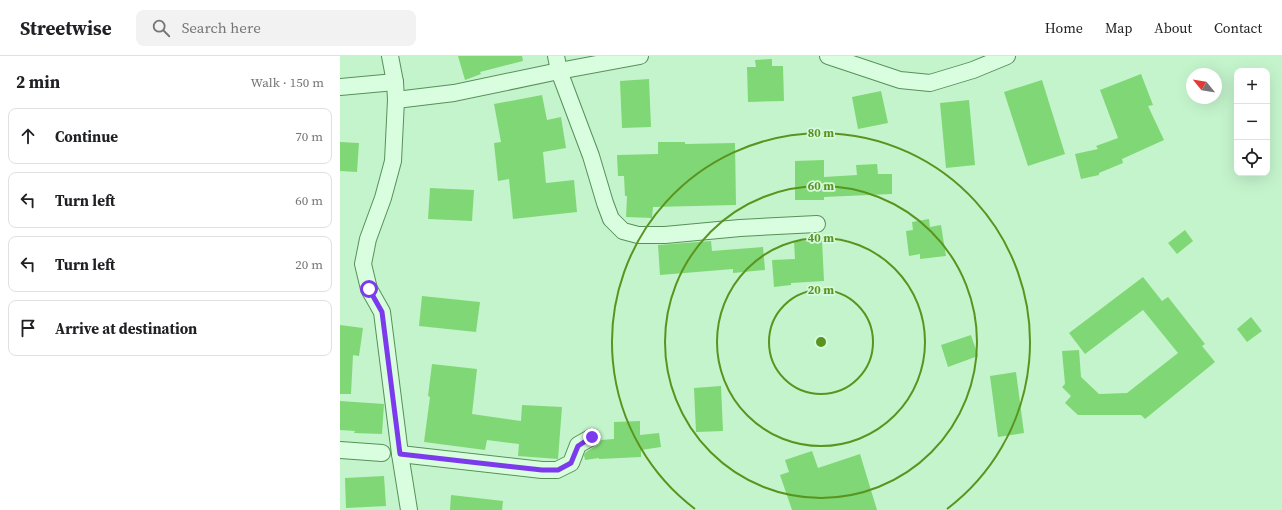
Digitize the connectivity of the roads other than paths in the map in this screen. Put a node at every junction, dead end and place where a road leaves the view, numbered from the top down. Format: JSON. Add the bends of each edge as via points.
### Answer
{"nodes":[{"id":1,"x":390,"y":56,"type":"edge"},
{"id":2,"x":640,"y":56,"type":"edge"},
{"id":3,"x":828,"y":56,"type":"edge"},
{"id":4,"x":1007,"y":56,"type":"edge"},
{"id":5,"x":557,"y":64,"type":"edge"},
{"id":6,"x":395,"y":82,"type":"junction"},
{"id":7,"x":340,"y":87,"type":"edge"},
{"id":8,"x":396,"y":100,"type":"junction"},
{"id":9,"x":817,"y":224,"type":"dead end"},
{"id":10,"x":592,"y":437,"type":"dead end"},
{"id":11,"x":340,"y":450,"type":"edge"},
{"id":12,"x":382,"y":453,"type":"dead end"},
{"id":13,"x":400,"y":454,"type":"junction"},
{"id":14,"x":409,"y":510,"type":"edge"}],
"edges":[{"from":1,"to":6,"type":"street"},
{"from":2,"to":5,"type":"street"},
{"from":3,"to":4,"type":"street","via":[[900,80],[930,83]]},
{"from":5,"to":8,"type":"street","via":[[454,94]]},
{"from":5,"to":9,"type":"street","via":[[611,219],[623,231],[638,235],[665,235]]},
{"from":6,"to":7,"type":"street"},
{"from":6,"to":8,"type":"street"},
{"from":8,"to":13,"type":"street","via":[[393,161],[368,239],[363,264],[369,289],[382,312]]},
{"from":10,"to":13,"type":"street","via":[[578,446],[571,463],[558,470]]},
{"from":11,"to":12,"type":"street"},
{"from":13,"to":14,"type":"street"}]}
